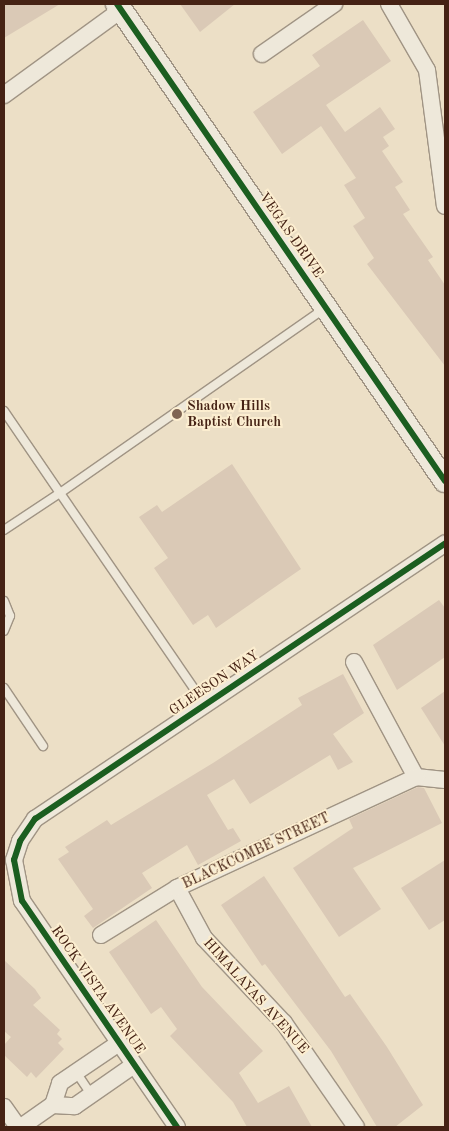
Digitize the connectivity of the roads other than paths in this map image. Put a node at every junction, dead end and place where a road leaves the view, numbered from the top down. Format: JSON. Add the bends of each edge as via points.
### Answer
{"nodes":[{"id":1,"x":334,"y":4,"type":"edge"},
{"id":2,"x":389,"y":4,"type":"edge"},
{"id":3,"x":119,"y":7,"type":"edge"},
{"id":4,"x":262,"y":54,"type":"dead end"},
{"id":5,"x":4,"y":95,"type":"edge"},
{"id":6,"x":445,"y":206,"type":"edge"},
{"id":7,"x":326,"y":308,"type":"junction"},
{"id":8,"x":4,"y":411,"type":"edge"},
{"id":9,"x":445,"y":481,"type":"edge"},
{"id":10,"x":60,"y":493,"type":"junction"},
{"id":11,"x":4,"y":530,"type":"edge"},
{"id":12,"x":445,"y":542,"type":"edge"},
{"id":13,"x":4,"y":601,"type":"edge"},
{"id":14,"x":4,"y":631,"type":"edge"},
{"id":15,"x":354,"y":662,"type":"dead end"},
{"id":16,"x":4,"y":688,"type":"edge"},
{"id":17,"x":205,"y":705,"type":"junction"},
{"id":18,"x":43,"y":746,"type":"dead end"},
{"id":19,"x":416,"y":777,"type":"junction"},
{"id":20,"x":445,"y":780,"type":"edge"},
{"id":21,"x":14,"y":860,"type":"joint"},
{"id":22,"x":177,"y":888,"type":"junction"},
{"id":23,"x":101,"y":936,"type":"dead end"},
{"id":24,"x":119,"y":1043,"type":"junction"},
{"id":25,"x":134,"y":1065,"type":"junction"},
{"id":26,"x":76,"y":1072,"type":"junction"},
{"id":27,"x":92,"y":1094,"type":"junction"},
{"id":28,"x":53,"y":1105,"type":"junction"},
{"id":29,"x":4,"y":1107,"type":"edge"},
{"id":30,"x":19,"y":1127,"type":"edge"},
{"id":31,"x":177,"y":1127,"type":"edge"},
{"id":32,"x":356,"y":1127,"type":"edge"}],
"edges":[{"from":1,"to":4,"type":"street"},
{"from":2,"to":6,"type":"street","via":[[427,70]]},
{"from":3,"to":5,"type":"street"},
{"from":3,"to":7,"type":"main road","name":"VEGAS DRIVE"},
{"from":7,"to":9,"type":"main road","name":"VEGAS DRIVE"},
{"from":7,"to":10,"type":"lane"},
{"from":8,"to":10,"type":"lane"},
{"from":10,"to":11,"type":"lane"},
{"from":10,"to":17,"type":"lane"},
{"from":12,"to":17,"type":"street","name":"GLEESON WAY"},
{"from":13,"to":14,"type":"lane","via":[[10,616]]},
{"from":15,"to":19,"type":"street"},
{"from":16,"to":18,"type":"lane"},
{"from":17,"to":21,"type":"street","name":"GLEESON WAY","via":[[35,819],[20,840]]},
{"from":19,"to":20,"type":"street"},
{"from":19,"to":22,"type":"street","name":"BLACKCOMBE STREET"},
{"from":21,"to":24,"type":"street","name":"ROCK VISTA AVENUE","via":[[22,901]]},
{"from":22,"to":23,"type":"street","name":"BLACKCOMBE STREET"},
{"from":22,"to":32,"type":"street","name":"HIMALAYAS AVENUE","via":[[204,938],[284,1023]]},
{"from":24,"to":25,"type":"street","name":"ROCK VISTA AVENUE"},
{"from":24,"to":26,"type":"street"},
{"from":25,"to":27,"type":"street"},
{"from":25,"to":31,"type":"street","name":"ROCK VISTA AVENUE"},
{"from":26,"to":27,"type":"lane"},
{"from":26,"to":28,"type":"street","via":[[60,1084]]},
{"from":27,"to":28,"type":"street","via":[[75,1106]]},
{"from":28,"to":30,"type":"street"},
{"from":29,"to":30,"type":"street"}]}
